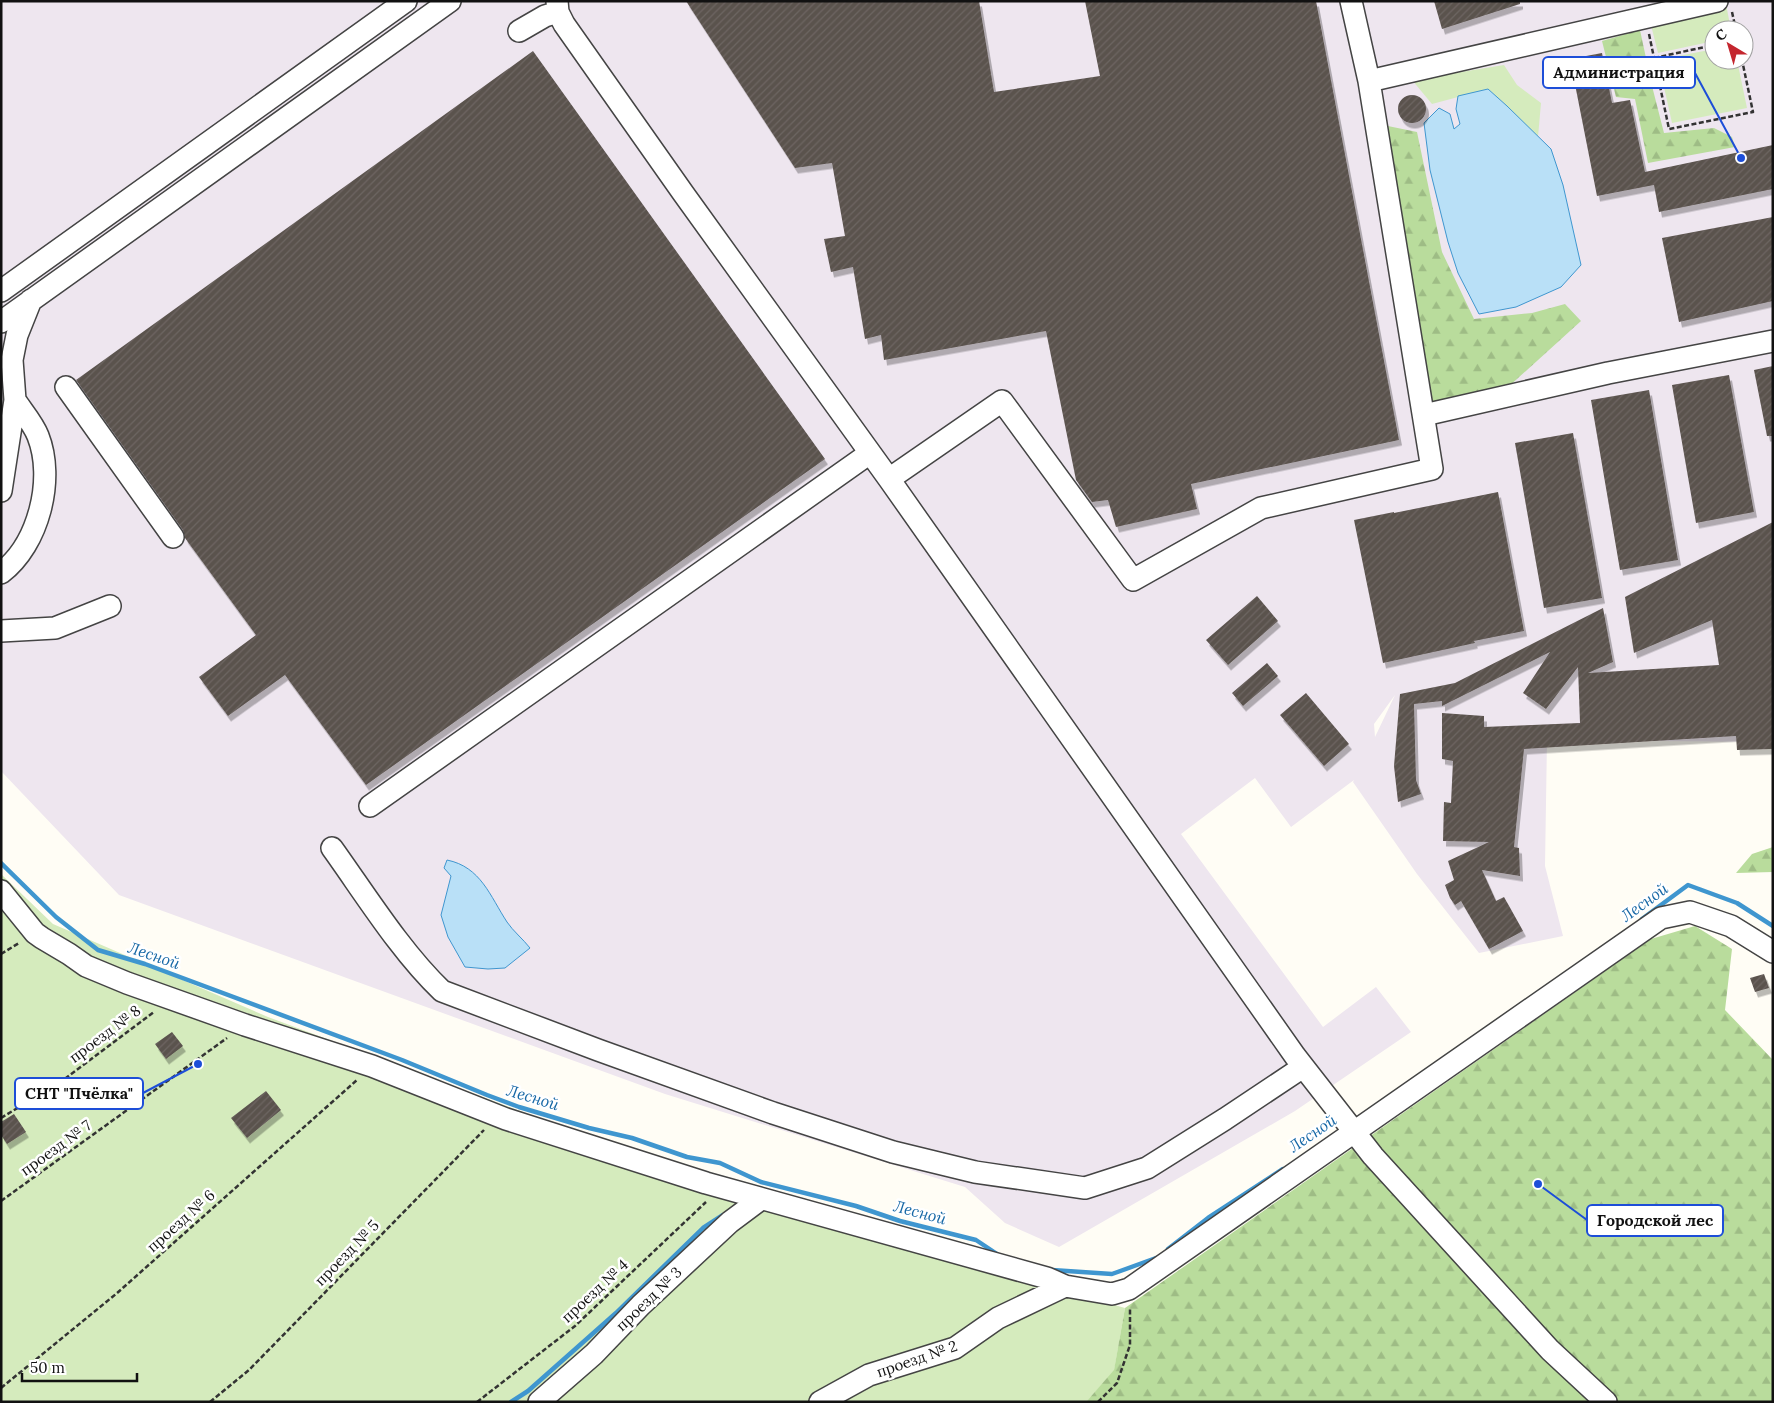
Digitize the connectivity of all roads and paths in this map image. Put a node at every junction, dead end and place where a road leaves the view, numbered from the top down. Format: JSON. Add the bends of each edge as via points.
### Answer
{"nodes":[{"id":1,"x":406,"y":1,"type":"edge"},
{"id":2,"x":450,"y":1,"type":"edge"},
{"id":3,"x":1351,"y":1,"type":"edge"},
{"id":4,"x":1724,"y":6,"type":"edge"},
{"id":5,"x":558,"y":7,"type":"edge"},
{"id":6,"x":1646,"y":18,"type":"junction"},
{"id":7,"x":1731,"y":20,"type":"edge"},
{"id":8,"x":519,"y":31,"type":"dead end"},
{"id":9,"x":1704,"y":47,"type":"edge"},
{"id":10,"x":1654,"y":58,"type":"junction"},
{"id":11,"x":1744,"y":70,"type":"edge"},
{"id":12,"x":1369,"y":81,"type":"junction"},
{"id":13,"x":9,"y":286,"type":"edge"},
{"id":14,"x":31,"y":300,"type":"junction"},
{"id":15,"x":1,"y":322,"type":"edge"},
{"id":16,"x":1773,"y":340,"type":"edge"},
{"id":17,"x":66,"y":387,"type":"dead end"},
{"id":18,"x":15,"y":400,"type":"junction"},
{"id":19,"x":1424,"y":415,"type":"junction"},
{"id":20,"x":870,"y":453,"type":"junction"},
{"id":21,"x":889,"y":479,"type":"junction"},
{"id":22,"x":1,"y":491,"type":"edge"},
{"id":23,"x":173,"y":537,"type":"dead end"},
{"id":24,"x":1,"y":572,"type":"edge"},
{"id":25,"x":110,"y":606,"type":"dead end"},
{"id":26,"x":1,"y":631,"type":"edge"},
{"id":27,"x":370,"y":806,"type":"dead end"},
{"id":28,"x":332,"y":848,"type":"dead end"},
{"id":29,"x":1,"y":891,"type":"edge"},
{"id":30,"x":1773,"y":952,"type":"edge"},
{"id":31,"x":171,"y":998,"type":"junction"},
{"id":32,"x":245,"y":1025,"type":"junction"},
{"id":33,"x":372,"y":1066,"type":"junction"},
{"id":34,"x":1303,"y":1067,"type":"junction"},
{"id":35,"x":497,"y":1116,"type":"junction"},
{"id":36,"x":1,"y":1118,"type":"edge"},
{"id":37,"x":1355,"y":1132,"type":"junction"},
{"id":38,"x":721,"y":1187,"type":"junction"},
{"id":39,"x":761,"y":1199,"type":"junction"},
{"id":40,"x":1,"y":1201,"type":"edge"},
{"id":41,"x":1065,"y":1286,"type":"junction"},
{"id":42,"x":1129,"y":1289,"type":"junction"},
{"id":43,"x":1,"y":1388,"type":"edge"},
{"id":44,"x":210,"y":1402,"type":"edge"},
{"id":45,"x":477,"y":1402,"type":"edge"},
{"id":46,"x":539,"y":1402,"type":"edge"},
{"id":47,"x":820,"y":1402,"type":"edge"},
{"id":48,"x":1098,"y":1402,"type":"edge"},
{"id":49,"x":1606,"y":1402,"type":"edge"}],
"edges":[{"from":1,"to":13,"type":"street"},
{"from":2,"to":14,"type":"street"},
{"from":3,"to":12,"type":"street"},
{"from":4,"to":6,"type":"street"},
{"from":4,"to":7,"type":"path"},
{"from":5,"to":8,"type":"street"},
{"from":5,"to":20,"type":"street","via":[[564,24],[682,193]]},
{"from":6,"to":10,"type":"path"},
{"from":6,"to":12,"type":"street"},
{"from":9,"to":10,"type":"path"},
{"from":10,"to":11,"type":"path","via":[[1669,128],[1753,112]]},
{"from":12,"to":19,"type":"street"},
{"from":13,"to":14,"type":"street"},
{"from":14,"to":15,"type":"street"},
{"from":14,"to":18,"type":"street","via":[[17,335],[12,360]]},
{"from":16,"to":19,"type":"street"},
{"from":17,"to":23,"type":"street"},
{"from":18,"to":22,"type":"street"},
{"from":18,"to":24,"type":"street","via":[[38,435],[44,459],[44,490],[38,520],[24,546]]},
{"from":19,"to":21,"type":"street","via":[[1432,469],[1261,508],[1133,580],[1002,401]]},
{"from":20,"to":21,"type":"street"},
{"from":20,"to":27,"type":"street"},
{"from":21,"to":34,"type":"street"},
{"from":25,"to":26,"type":"street","via":[[56,628]]},
{"from":28,"to":34,"type":"street","via":[[392,932],[442,991],[773,1113],[893,1152],[975,1172],[1085,1188],[1147,1168]]},
{"from":29,"to":31,"type":"street","via":[[35,933],[86,966]]},
{"from":30,"to":37,"type":"street","via":[[1730,926],[1690,912],[1661,918]]},
{"from":31,"to":32,"type":"street"},
{"from":31,"to":36,"type":"path","name":"проезд № 8","via":[[62,1081]]},
{"from":32,"to":33,"type":"street"},
{"from":32,"to":40,"type":"path","name":"проезд № 7"},
{"from":33,"to":35,"type":"street"},
{"from":33,"to":43,"type":"path","name":"проезд № 6","via":[[116,1294]]},
{"from":34,"to":37,"type":"street"},
{"from":35,"to":38,"type":"street"},
{"from":35,"to":44,"type":"path","name":"проезд № 5","via":[[250,1370]]},
{"from":37,"to":42,"type":"street"},
{"from":37,"to":49,"type":"street","via":[[1373,1156],[1550,1350]]},
{"from":38,"to":39,"type":"street"},
{"from":38,"to":45,"type":"path","name":"проезд № 4","via":[[575,1326]]},
{"from":39,"to":41,"type":"street","via":[[1047,1278]]},
{"from":39,"to":46,"type":"street","name":"проезд № 3","via":[[730,1222],[594,1354]]},
{"from":41,"to":42,"type":"street","via":[[1112,1294]]},
{"from":41,"to":47,"type":"street","name":"проезд № 2","via":[[998,1318],[956,1348],[869,1375]]},
{"from":42,"to":48,"type":"path","via":[[1130,1345],[1117,1383]]}]}
